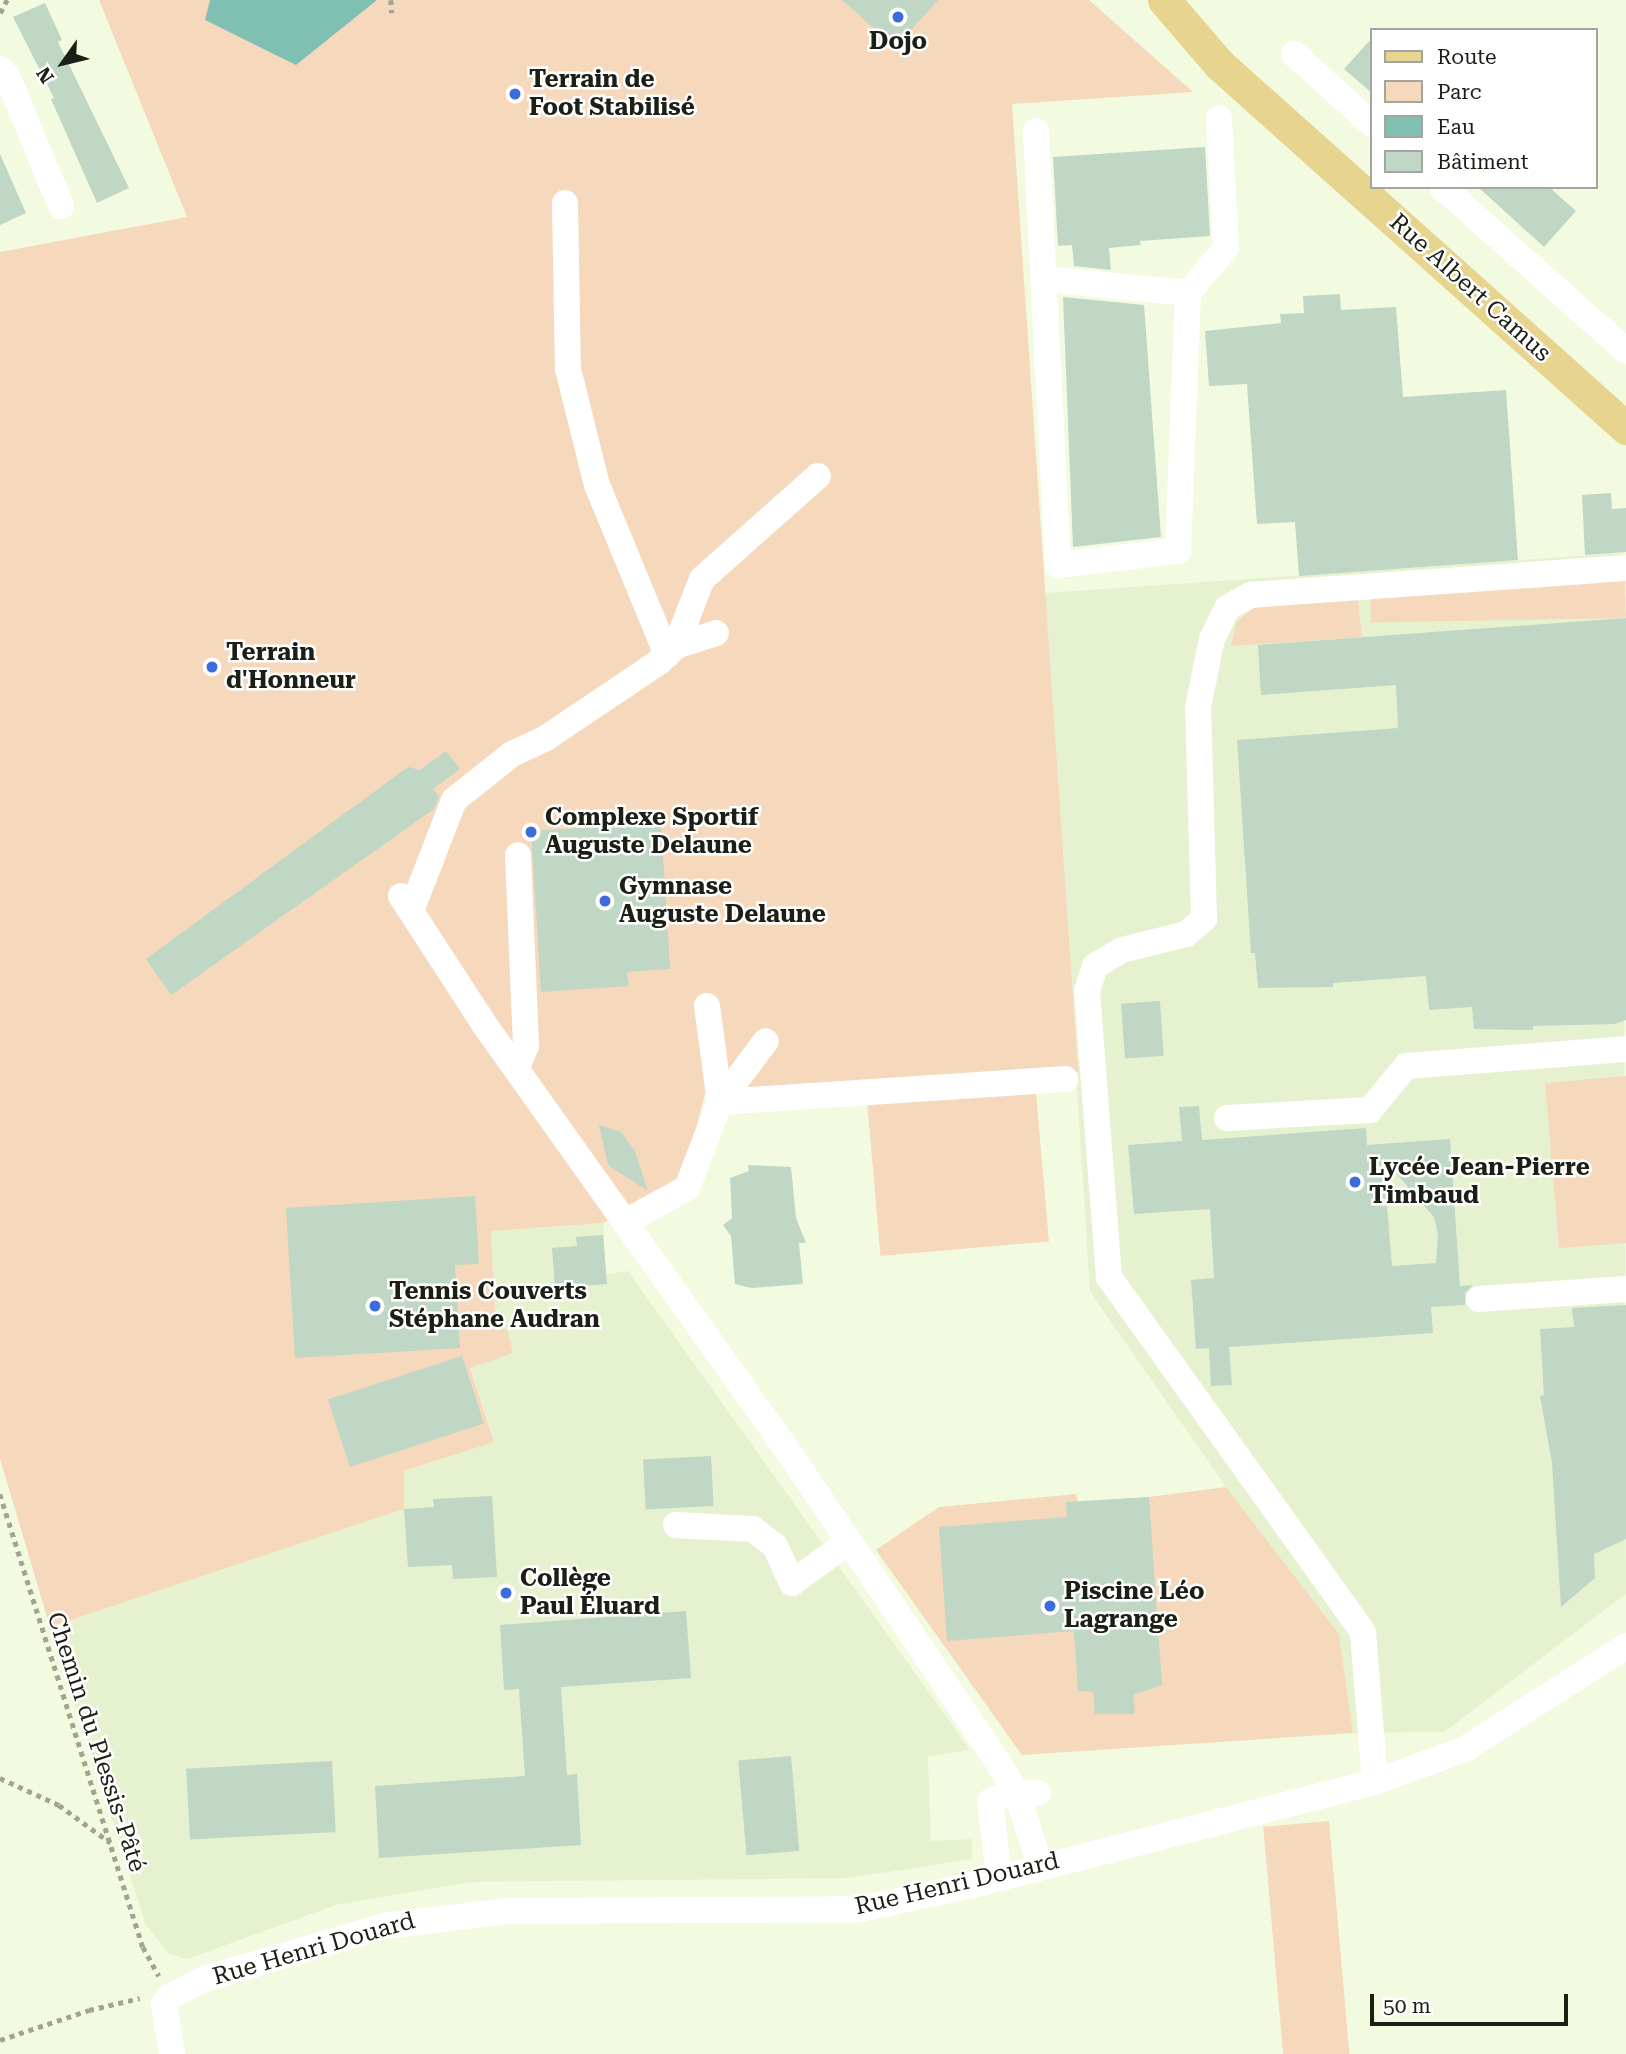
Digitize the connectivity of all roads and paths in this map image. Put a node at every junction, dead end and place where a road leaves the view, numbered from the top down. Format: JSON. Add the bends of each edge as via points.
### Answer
{"nodes":[{"id":1,"x":8,"y":0,"type":"edge"},
{"id":2,"x":391,"y":0,"type":"edge"},
{"id":3,"x":1144,"y":0,"type":"edge"},
{"id":4,"x":1164,"y":0,"type":"edge"},
{"id":5,"x":0,"y":13,"type":"edge"},
{"id":6,"x":391,"y":13,"type":"dead end"},
{"id":7,"x":1294,"y":54,"type":"dead end"},
{"id":8,"x":1220,"y":65,"type":"junction"},
{"id":9,"x":0,"y":69,"type":"edge"},
{"id":10,"x":1219,"y":118,"type":"dead end"},
{"id":11,"x":1370,"y":122,"type":"edge"},
{"id":12,"x":1036,"y":131,"type":"dead end"},
{"id":13,"x":1445,"y":189,"type":"edge"},
{"id":14,"x":565,"y":203,"type":"dead end"},
{"id":15,"x":61,"y":206,"type":"dead end"},
{"id":16,"x":1043,"y":279,"type":"junction"},
{"id":17,"x":1188,"y":293,"type":"junction"},
{"id":18,"x":1626,"y":351,"type":"edge"},
{"id":19,"x":1626,"y":428,"type":"edge"},
{"id":20,"x":818,"y":476,"type":"dead end"},
{"id":21,"x":1626,"y":568,"type":"edge"},
{"id":22,"x":716,"y":633,"type":"dead end"},
{"id":23,"x":671,"y":651,"type":"junction"},
{"id":24,"x":518,"y":855,"type":"dead end"},
{"id":25,"x":707,"y":1006,"type":"dead end"},
{"id":26,"x":766,"y":1041,"type":"dead end"},
{"id":27,"x":1626,"y":1049,"type":"edge"},
{"id":28,"x":517,"y":1068,"type":"junction"},
{"id":29,"x":1065,"y":1079,"type":"dead end"},
{"id":30,"x":720,"y":1102,"type":"junction"},
{"id":31,"x":1227,"y":1118,"type":"dead end"},
{"id":32,"x":625,"y":1222,"type":"junction"},
{"id":33,"x":1626,"y":1289,"type":"edge"},
{"id":34,"x":1479,"y":1298,"type":"dead end"},
{"id":35,"x":0,"y":1494,"type":"edge"},
{"id":36,"x":676,"y":1525,"type":"dead end"},
{"id":37,"x":849,"y":1542,"type":"junction"},
{"id":38,"x":1626,"y":1646,"type":"edge"},
{"id":39,"x":0,"y":1778,"type":"edge"},
{"id":40,"x":1375,"y":1782,"type":"junction"},
{"id":41,"x":1028,"y":1793,"type":"junction"},
{"id":42,"x":111,"y":1843,"type":"junction"},
{"id":43,"x":1041,"y":1866,"type":"junction"},
{"id":44,"x":999,"y":1877,"type":"junction"},
{"id":45,"x":171,"y":1996,"type":"junction"},
{"id":46,"x":0,"y":2040,"type":"edge"},
{"id":47,"x":172,"y":2054,"type":"edge"}],
"edges":[{"from":1,"to":5,"type":"path"},
{"from":2,"to":6,"type":"path"},
{"from":3,"to":8,"type":"main road","name":"Rue Albert Camus","via":[[1186,45]]},
{"from":4,"to":8,"type":"main road","name":"Rue Albert Camus"},
{"from":7,"to":11,"type":"street"},
{"from":8,"to":19,"type":"main road","name":"Rue Albert Camus"},
{"from":9,"to":15,"type":"street","via":[[8,76]]},
{"from":10,"to":17,"type":"street","via":[[1226,248]]},
{"from":12,"to":16,"type":"street"},
{"from":13,"to":18,"type":"street"},
{"from":14,"to":23,"type":"street","via":[[568,369],[597,485]]},
{"from":16,"to":17,"type":"street"},
{"from":16,"to":17,"type":"street","via":[[1058,565],[1178,551]]},
{"from":20,"to":23,"type":"street","via":[[702,579]]},
{"from":21,"to":40,"type":"street","via":[[1250,595],[1227,608],[1212,639],[1198,707],[1204,919],[1186,934],[1122,950],[1095,966],[1087,991],[1109,1277],[1363,1632]]},
{"from":22,"to":23,"type":"street"},
{"from":23,"to":28,"type":"street","via":[[546,738],[512,754],[454,800],[406,904]]},
{"from":24,"to":28,"type":"street","via":[[526,1046]]},
{"from":25,"to":30,"type":"street"},
{"from":26,"to":30,"type":"street"},
{"from":27,"to":31,"type":"street","via":[[1406,1066],[1370,1110]]},
{"from":28,"to":32,"type":"street"},
{"from":29,"to":30,"type":"street"},
{"from":30,"to":32,"type":"street","via":[[687,1188]]},
{"from":32,"to":37,"type":"street"},
{"from":33,"to":34,"type":"street"},
{"from":35,"to":42,"type":"path","name":"Chemin du Plessis-Pâté"},
{"from":36,"to":37,"type":"street","via":[[753,1529],[775,1546],[792,1583]]},
{"from":37,"to":41,"type":"street"},
{"from":38,"to":40,"type":"street","name":"Rue Henri Douard","via":[[1465,1749]]},
{"from":39,"to":42,"type":"path","via":[[59,1805]]},
{"from":40,"to":43,"type":"street","name":"Rue Henri Douard"},
{"from":41,"to":43,"type":"street"},
{"from":41,"to":44,"type":"street","via":[[998,1797],[988,1811]]},
{"from":42,"to":45,"type":"path","name":"Chemin du Plessis-Pâté","via":[[144,1947]]},
{"from":43,"to":44,"type":"street","name":"Rue Henri Douard"},
{"from":44,"to":45,"type":"street","name":"Rue Henri Douard","via":[[861,1909],[508,1911],[410,1919],[205,1979]]},
{"from":45,"to":46,"type":"path","via":[[89,2010]]},
{"from":45,"to":47,"type":"street","via":[[164,2004]]}]}
